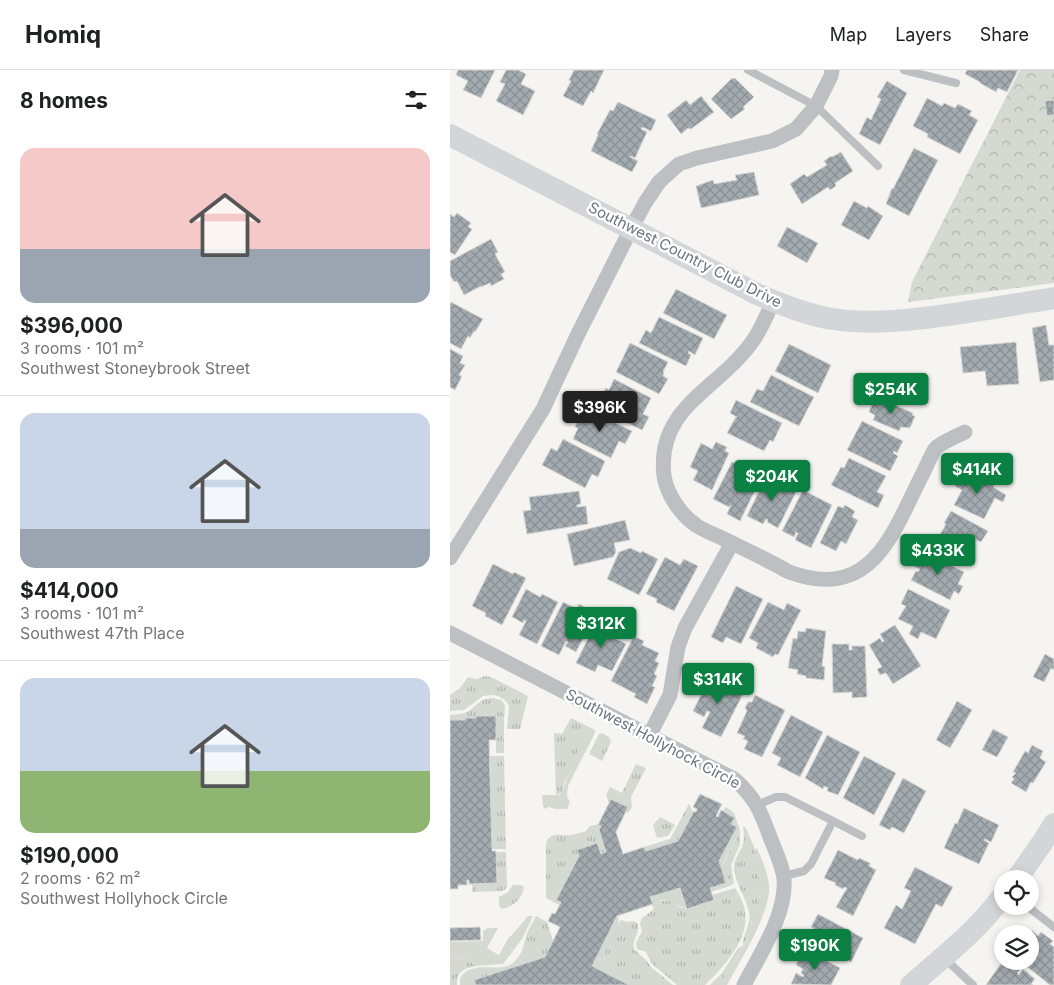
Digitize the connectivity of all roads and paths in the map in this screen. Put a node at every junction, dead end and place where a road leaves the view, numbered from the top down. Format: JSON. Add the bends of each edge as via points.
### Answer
{"nodes":[{"id":1,"x":748,"y":70,"type":"edge"},
{"id":2,"x":832,"y":70,"type":"edge"},
{"id":3,"x":904,"y":70,"type":"edge"},
{"id":4,"x":956,"y":83,"type":"dead end"},
{"id":5,"x":816,"y":106,"type":"junction"},
{"id":6,"x":450,"y":135,"type":"edge"},
{"id":7,"x":878,"y":166,"type":"dead end"},
{"id":8,"x":631,"y":229,"type":"junction"},
{"id":9,"x":1054,"y":298,"type":"edge"},
{"id":10,"x":773,"y":301,"type":"junction"},
{"id":11,"x":965,"y":432,"type":"dead end"},
{"id":12,"x":732,"y":543,"type":"junction"},
{"id":13,"x":450,"y":558,"type":"edge"},
{"id":14,"x":450,"y":634,"type":"edge"},
{"id":15,"x":649,"y":736,"type":"junction"},
{"id":16,"x":758,"y":805,"type":"junction"},
{"id":17,"x":833,"y":821,"type":"junction"},
{"id":18,"x":1054,"y":824,"type":"edge"},
{"id":19,"x":862,"y":836,"type":"dead end"},
{"id":20,"x":1023,"y":870,"type":"edge"},
{"id":21,"x":784,"y":876,"type":"junction"},
{"id":22,"x":994,"y":909,"type":"edge"},
{"id":23,"x":1038,"y":915,"type":"edge"},
{"id":24,"x":1054,"y":927,"type":"edge"},
{"id":25,"x":943,"y":957,"type":"junction"},
{"id":26,"x":744,"y":985,"type":"edge"},
{"id":27,"x":911,"y":985,"type":"edge"},
{"id":28,"x":972,"y":985,"type":"edge"}],
"edges":[{"from":1,"to":5,"type":"lane"},
{"from":2,"to":5,"type":"street"},
{"from":3,"to":4,"type":"lane"},
{"from":5,"to":7,"type":"lane"},
{"from":5,"to":8,"type":"street","via":[[796,129],[772,141],[679,164],[659,182]]},
{"from":6,"to":8,"type":"street","name":"Southwest Country Club Drive"},
{"from":8,"to":10,"type":"street","name":"Southwest Country Club Drive"},
{"from":8,"to":13,"type":"street","via":[[543,409]]},
{"from":9,"to":10,"type":"street","name":"Southwest Country Club Drive","via":[[884,322],[833,319]]},
{"from":10,"to":12,"type":"street","via":[[752,342],[680,413],[664,445],[665,481],[672,500],[697,526]]},
{"from":11,"to":12,"type":"street","via":[[936,448],[881,552],[854,573],[830,579],[804,578]]},
{"from":12,"to":15,"type":"street","via":[[685,628],[678,647],[670,695]]},
{"from":14,"to":15,"type":"street","name":"Southwest Hollyhock Circle"},
{"from":15,"to":16,"type":"street","name":"Southwest Hollyhock Circle","via":[[734,780]]},
{"from":16,"to":17,"type":"lane","via":[[776,797],[786,797]]},
{"from":16,"to":21,"type":"street","name":"Southwest Hollyhock Circle"},
{"from":17,"to":19,"type":"lane"},
{"from":17,"to":21,"type":"lane","via":[[811,864],[804,871]]},
{"from":18,"to":20,"type":"street"},
{"from":21,"to":26,"type":"street","name":"Southwest Hollyhock Circle","via":[[782,906]]},
{"from":22,"to":25,"type":"street"},
{"from":23,"to":24,"type":"lane"},
{"from":25,"to":27,"type":"street"},
{"from":25,"to":28,"type":"lane"}]}
